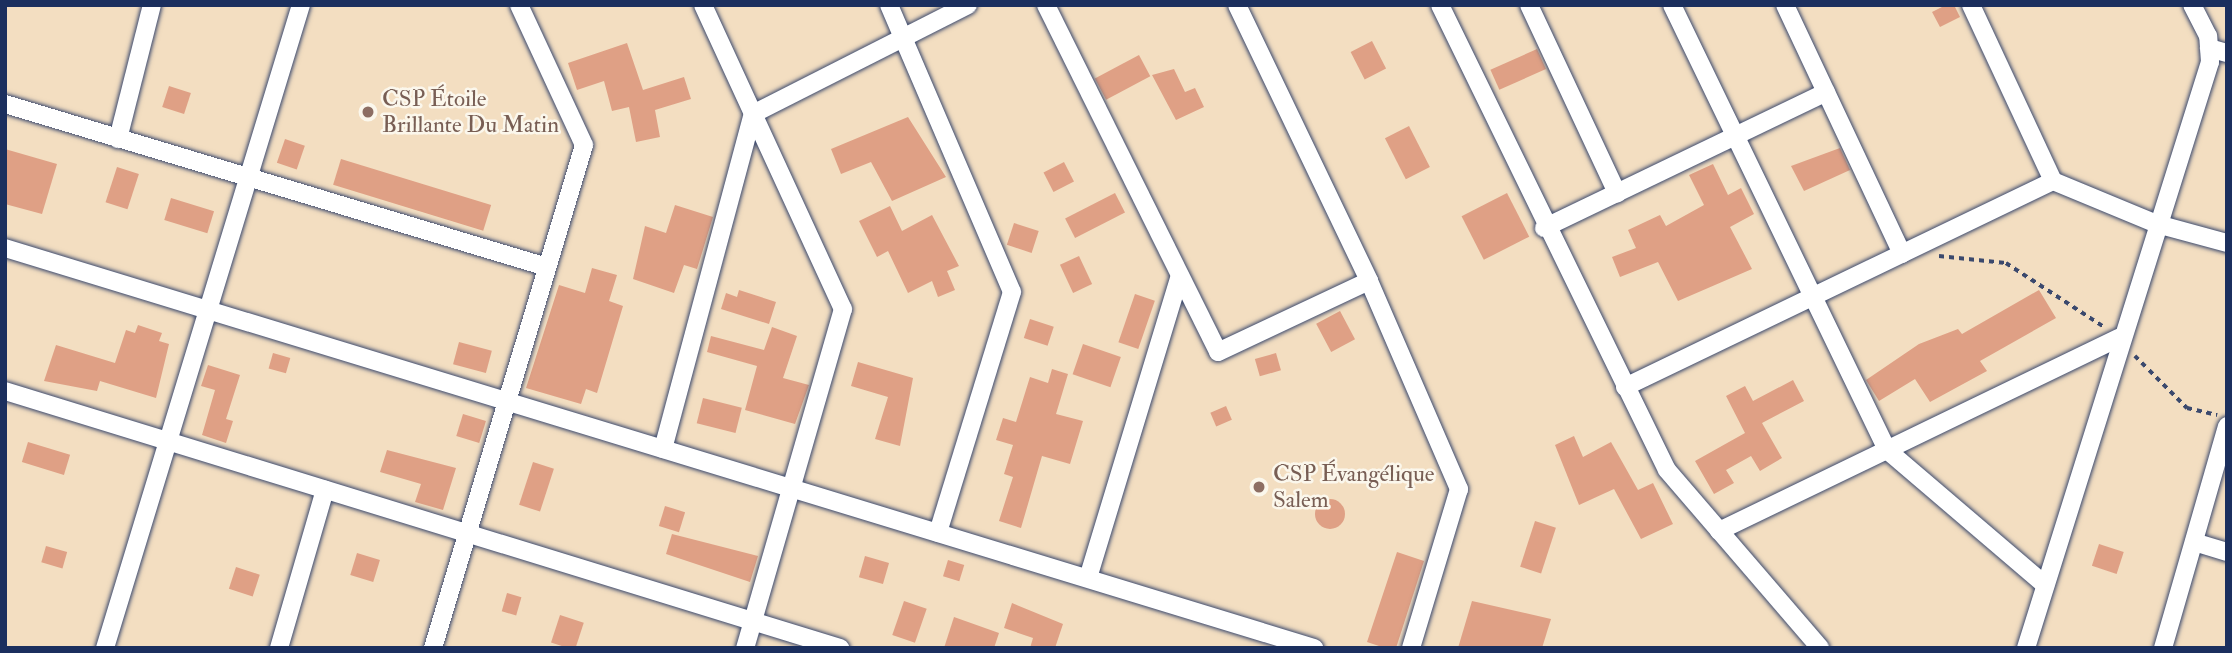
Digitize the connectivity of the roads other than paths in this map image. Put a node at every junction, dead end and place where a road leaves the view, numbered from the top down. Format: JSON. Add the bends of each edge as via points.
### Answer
{"nodes":[{"id":1,"x":152,"y":5,"type":"edge"},
{"id":2,"x":301,"y":5,"type":"edge"},
{"id":3,"x":519,"y":5,"type":"edge"},
{"id":4,"x":704,"y":5,"type":"edge"},
{"id":5,"x":889,"y":5,"type":"edge"},
{"id":6,"x":968,"y":5,"type":"edge"},
{"id":7,"x":1046,"y":5,"type":"edge"},
{"id":8,"x":1237,"y":5,"type":"edge"},
{"id":9,"x":1440,"y":5,"type":"edge"},
{"id":10,"x":1529,"y":5,"type":"edge"},
{"id":11,"x":1672,"y":5,"type":"edge"},
{"id":12,"x":1785,"y":5,"type":"edge"},
{"id":13,"x":1971,"y":5,"type":"edge"},
{"id":14,"x":2192,"y":5,"type":"edge"},
{"id":15,"x":905,"y":37,"type":"junction"},
{"id":16,"x":2218,"y":50,"type":"edge"},
{"id":17,"x":1826,"y":92,"type":"junction"},
{"id":18,"x":5,"y":104,"type":"edge"},
{"id":19,"x":753,"y":114,"type":"junction"},
{"id":20,"x":1735,"y":136,"type":"junction"},
{"id":21,"x":118,"y":139,"type":"junction"},
{"id":22,"x":249,"y":177,"type":"junction"},
{"id":23,"x":2053,"y":181,"type":"junction"},
{"id":24,"x":1618,"y":193,"type":"junction"},
{"id":25,"x":2157,"y":224,"type":"junction"},
{"id":26,"x":1545,"y":228,"type":"junction"},
{"id":27,"x":2227,"y":243,"type":"edge"},
{"id":28,"x":5,"y":248,"type":"edge"},
{"id":29,"x":1902,"y":254,"type":"junction"},
{"id":30,"x":547,"y":267,"type":"junction"},
{"id":31,"x":1180,"y":276,"type":"junction"},
{"id":32,"x":1370,"y":281,"type":"junction"},
{"id":33,"x":1813,"y":297,"type":"junction"},
{"id":34,"x":208,"y":310,"type":"junction"},
{"id":35,"x":2119,"y":338,"type":"junction"},
{"id":36,"x":1625,"y":387,"type":"junction"},
{"id":37,"x":6,"y":394,"type":"edge"},
{"id":38,"x":507,"y":401,"type":"junction"},
{"id":39,"x":2227,"y":426,"type":"edge"},
{"id":40,"x":168,"y":442,"type":"junction"},
{"id":41,"x":663,"y":449,"type":"junction"},
{"id":42,"x":1887,"y":450,"type":"junction"},
{"id":43,"x":791,"y":488,"type":"junction"},
{"id":44,"x":325,"y":490,"type":"junction"},
{"id":45,"x":1720,"y":531,"type":"junction"},
{"id":46,"x":468,"y":533,"type":"junction"},
{"id":47,"x":938,"y":533,"type":"junction"},
{"id":48,"x":2194,"y":542,"type":"junction"},
{"id":49,"x":2227,"y":552,"type":"edge"},
{"id":50,"x":1087,"y":578,"type":"junction"},
{"id":51,"x":2045,"y":585,"type":"junction"},
{"id":52,"x":752,"y":621,"type":"junction"},
{"id":53,"x":105,"y":648,"type":"edge"},
{"id":54,"x":279,"y":648,"type":"edge"},
{"id":55,"x":433,"y":648,"type":"edge"},
{"id":56,"x":745,"y":648,"type":"edge"},
{"id":57,"x":840,"y":648,"type":"edge"},
{"id":58,"x":1314,"y":648,"type":"edge"},
{"id":59,"x":1411,"y":648,"type":"edge"},
{"id":60,"x":1820,"y":648,"type":"edge"},
{"id":61,"x":2026,"y":648,"type":"edge"},
{"id":62,"x":2164,"y":648,"type":"edge"}],
"edges":[{"from":1,"to":21,"type":"street"},
{"from":2,"to":22,"type":"street"},
{"from":3,"to":30,"type":"street","via":[[584,145]]},
{"from":4,"to":19,"type":"street"},
{"from":5,"to":15,"type":"street"},
{"from":6,"to":15,"type":"street"},
{"from":7,"to":31,"type":"street"},
{"from":8,"to":32,"type":"street"},
{"from":9,"to":26,"type":"street"},
{"from":10,"to":24,"type":"street"},
{"from":11,"to":20,"type":"street"},
{"from":12,"to":17,"type":"street"},
{"from":13,"to":23,"type":"street"},
{"from":14,"to":16,"type":"street"},
{"from":15,"to":19,"type":"street"},
{"from":15,"to":47,"type":"street","via":[[1012,292]]},
{"from":16,"to":25,"type":"street","via":[[2210,62]]},
{"from":17,"to":20,"type":"street"},
{"from":17,"to":29,"type":"street"},
{"from":18,"to":21,"type":"street"},
{"from":19,"to":41,"type":"street"},
{"from":19,"to":43,"type":"street","via":[[843,309]]},
{"from":20,"to":24,"type":"street"},
{"from":20,"to":33,"type":"street"},
{"from":21,"to":22,"type":"street"},
{"from":22,"to":30,"type":"street"},
{"from":22,"to":34,"type":"street"},
{"from":23,"to":25,"type":"street"},
{"from":23,"to":29,"type":"street"},
{"from":24,"to":26,"type":"street"},
{"from":25,"to":27,"type":"street"},
{"from":25,"to":35,"type":"street"},
{"from":26,"to":36,"type":"street"},
{"from":28,"to":34,"type":"street"},
{"from":29,"to":33,"type":"street"},
{"from":30,"to":38,"type":"street"},
{"from":31,"to":32,"type":"street","via":[[1218,352]]},
{"from":31,"to":50,"type":"street"},
{"from":32,"to":59,"type":"street","via":[[1459,489]]},
{"from":33,"to":36,"type":"street"},
{"from":33,"to":42,"type":"street"},
{"from":34,"to":38,"type":"street"},
{"from":34,"to":40,"type":"street"},
{"from":35,"to":42,"type":"street"},
{"from":35,"to":51,"type":"street"},
{"from":36,"to":45,"type":"street","via":[[1667,470]]},
{"from":37,"to":40,"type":"street"},
{"from":38,"to":41,"type":"street"},
{"from":38,"to":46,"type":"street"},
{"from":39,"to":48,"type":"street"},
{"from":40,"to":44,"type":"street"},
{"from":40,"to":53,"type":"street"},
{"from":41,"to":43,"type":"street"},
{"from":42,"to":45,"type":"street"},
{"from":42,"to":51,"type":"street"},
{"from":43,"to":47,"type":"street"},
{"from":43,"to":52,"type":"street"},
{"from":44,"to":46,"type":"street"},
{"from":44,"to":54,"type":"street"},
{"from":45,"to":60,"type":"street"},
{"from":46,"to":52,"type":"street"},
{"from":46,"to":55,"type":"street"},
{"from":47,"to":50,"type":"street"},
{"from":48,"to":49,"type":"street"},
{"from":48,"to":62,"type":"street"},
{"from":50,"to":58,"type":"street"},
{"from":51,"to":61,"type":"street"},
{"from":52,"to":56,"type":"street"},
{"from":52,"to":57,"type":"street"}]}
